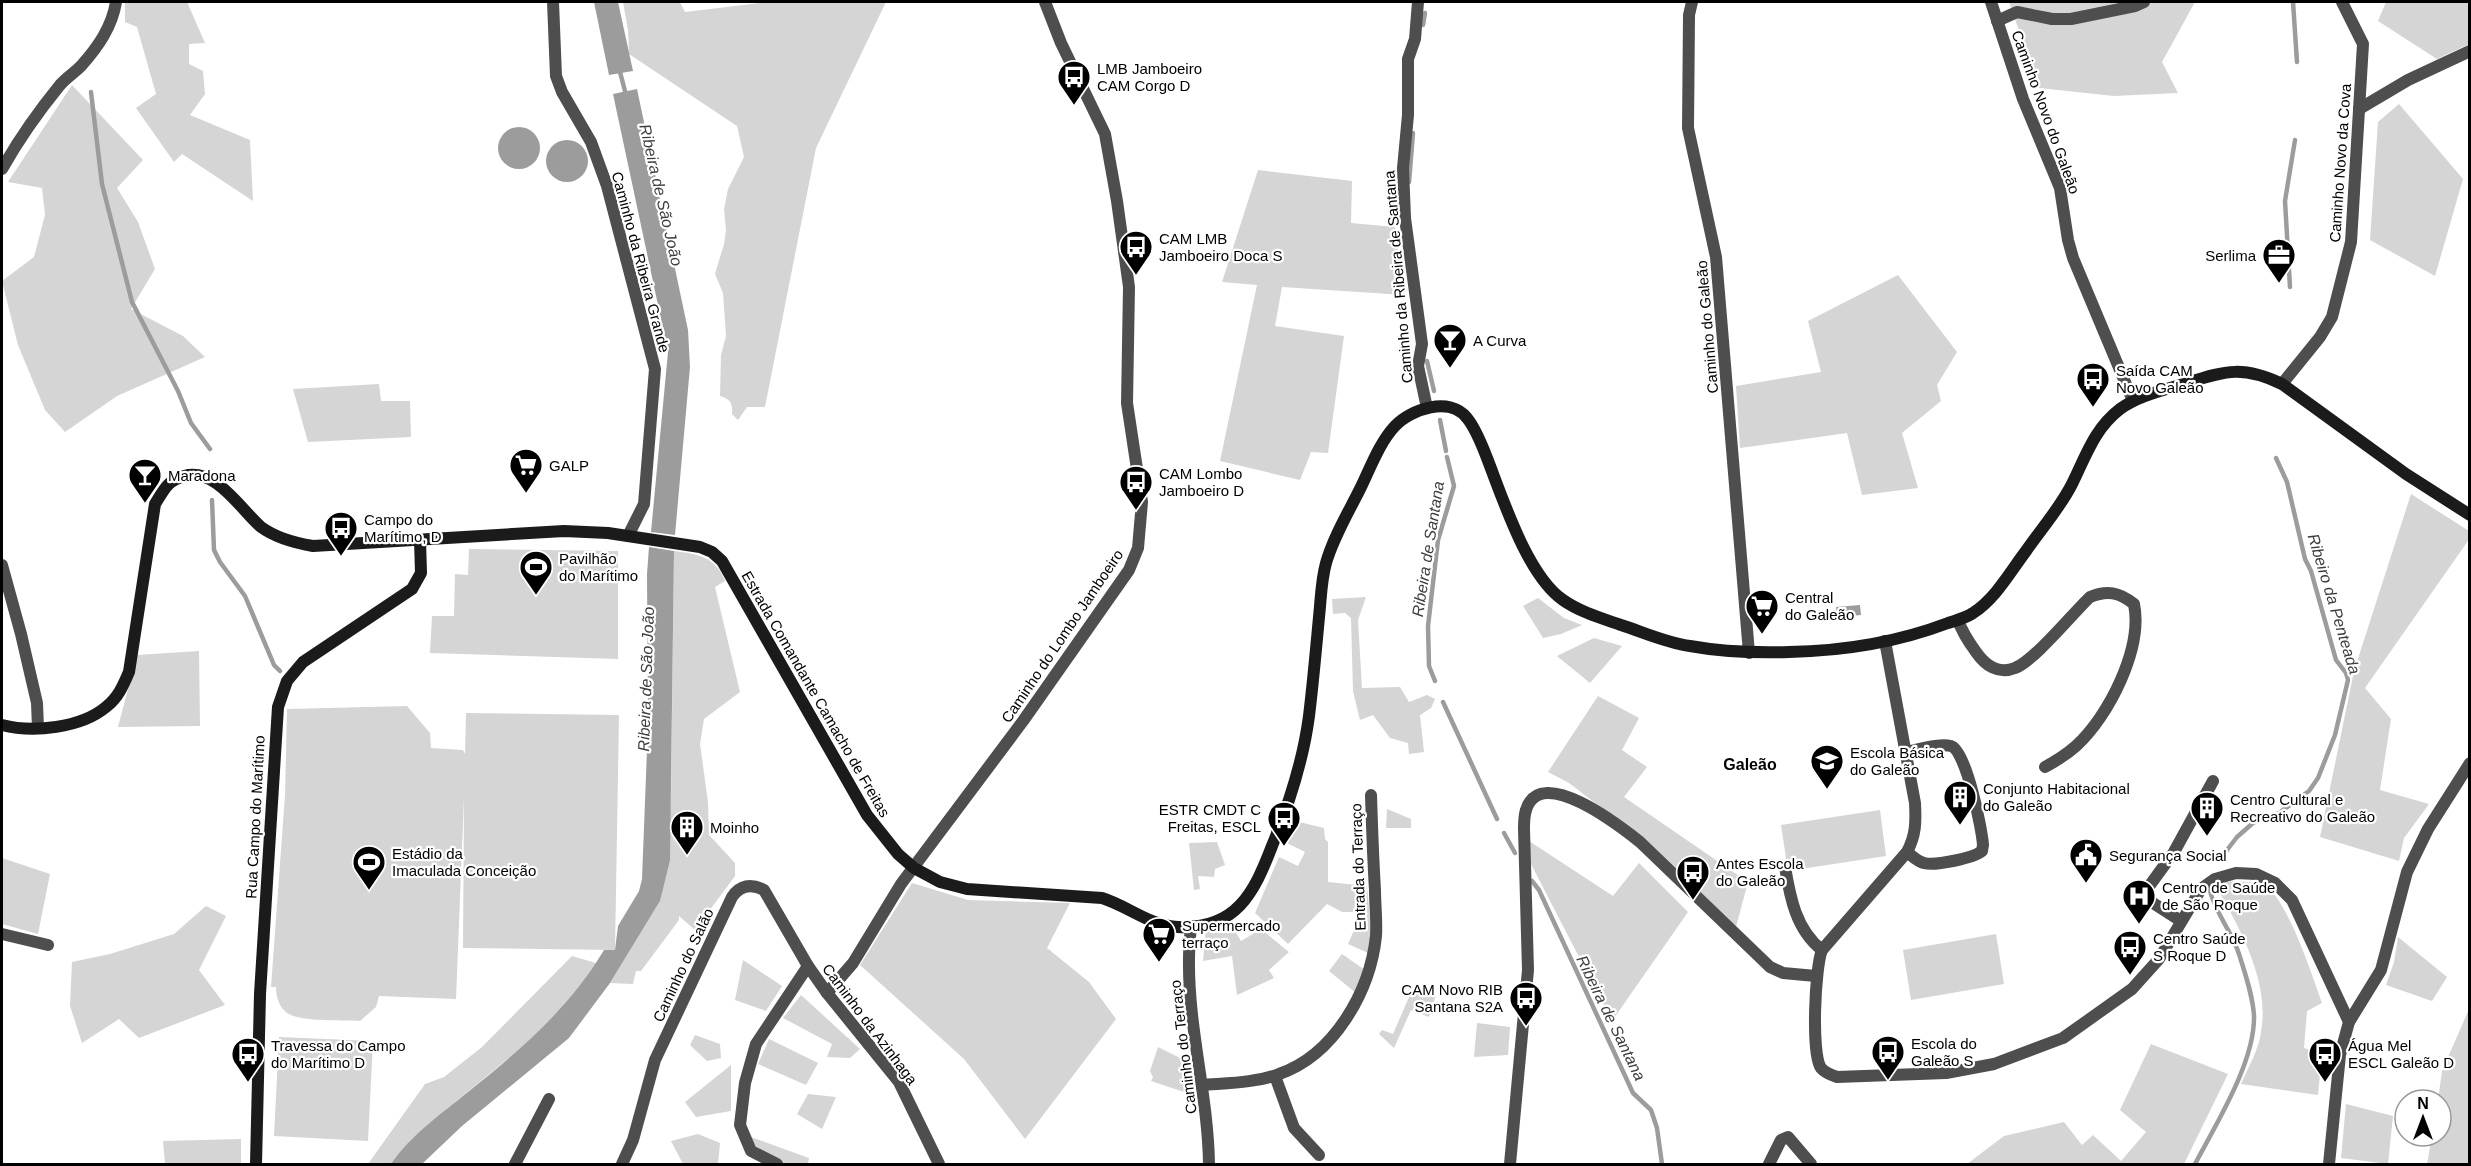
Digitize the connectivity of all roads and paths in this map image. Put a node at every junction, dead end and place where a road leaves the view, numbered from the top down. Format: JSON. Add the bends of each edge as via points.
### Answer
{"nodes":[{"id":1,"x":116,"y":2,"type":"edge"},
{"id":2,"x":553,"y":2,"type":"edge"},
{"id":3,"x":1045,"y":2,"type":"edge"},
{"id":4,"x":1418,"y":2,"type":"edge"},
{"id":5,"x":1692,"y":2,"type":"edge"},
{"id":6,"x":1991,"y":2,"type":"edge"},
{"id":7,"x":2144,"y":2,"type":"edge"},
{"id":8,"x":2342,"y":2,"type":"edge"},
{"id":9,"x":1997,"y":21,"type":"junction"},
{"id":10,"x":2469,"y":51,"type":"edge"},
{"id":11,"x":2359,"y":109,"type":"junction"},
{"id":12,"x":2,"y":169,"type":"edge"},
{"id":13,"x":2282,"y":384,"type":"junction"},
{"id":14,"x":2133,"y":401,"type":"junction"},
{"id":15,"x":1427,"y":408,"type":"junction"},
{"id":16,"x":2469,"y":515,"type":"edge"},
{"id":17,"x":628,"y":536,"type":"junction"},
{"id":18,"x":420,"y":540,"type":"junction"},
{"id":19,"x":2,"y":565,"type":"edge"},
{"id":20,"x":1958,"y":620,"type":"junction"},
{"id":21,"x":1885,"y":641,"type":"junction"},
{"id":22,"x":1749,"y":653,"type":"junction"},
{"id":23,"x":2,"y":725,"type":"edge"},
{"id":24,"x":38,"y":728,"type":"junction"},
{"id":25,"x":1905,"y":752,"type":"junction"},
{"id":26,"x":2469,"y":763,"type":"edge"},
{"id":27,"x":2045,"y":767,"type":"dead end"},
{"id":28,"x":2213,"y":781,"type":"dead end"},
{"id":29,"x":1371,"y":795,"type":"dead end"},
{"id":30,"x":1907,"y":852,"type":"junction"},
{"id":31,"x":1785,"y":867,"type":"dead end"},
{"id":32,"x":914,"y":868,"type":"junction"},
{"id":33,"x":2181,"y":921,"type":"junction"},
{"id":34,"x":1191,"y":926,"type":"junction"},
{"id":35,"x":2,"y":934,"type":"edge"},
{"id":36,"x":48,"y":945,"type":"dead end"},
{"id":37,"x":1822,"y":950,"type":"junction"},
{"id":38,"x":808,"y":966,"type":"junction"},
{"id":39,"x":1816,"y":976,"type":"junction"},
{"id":40,"x":827,"y":993,"type":"junction"},
{"id":41,"x":2349,"y":1022,"type":"junction"},
{"id":42,"x":1275,"y":1076,"type":"junction"},
{"id":43,"x":1202,"y":1085,"type":"junction"},
{"id":44,"x":549,"y":1099,"type":"dead end"},
{"id":45,"x":1319,"y":1155,"type":"dead end"},
{"id":46,"x":256,"y":1164,"type":"edge"},
{"id":47,"x":515,"y":1164,"type":"edge"},
{"id":48,"x":622,"y":1164,"type":"edge"},
{"id":49,"x":777,"y":1164,"type":"edge"},
{"id":50,"x":939,"y":1164,"type":"edge"},
{"id":51,"x":1209,"y":1164,"type":"edge"},
{"id":52,"x":1510,"y":1164,"type":"edge"},
{"id":53,"x":1769,"y":1164,"type":"edge"},
{"id":54,"x":1811,"y":1164,"type":"edge"},
{"id":55,"x":2329,"y":1164,"type":"edge"}],
"edges":[{"from":1,"to":12,"type":"street","via":[[103,39],[23,131]]},
{"from":2,"to":17,"type":"street","name":"Caminho da Ribeira Grande","via":[[556,76],[591,142],[607,186],[655,369],[644,504]]},
{"from":3,"to":32,"type":"street","name":"Caminho do Lombo Jamboeiro","via":[[1105,134],[1111,159],[1129,287],[1127,403],[1142,502],[1138,548],[1129,570]]},
{"from":4,"to":15,"type":"street","name":"Caminho da Ribeira de Santana","via":[[1415,39],[1408,59],[1403,168],[1405,218],[1422,344],[1418,366]]},
{"from":5,"to":22,"type":"street","name":"Caminho do Galeão","via":[[1688,128],[1716,256]]},
{"from":6,"to":9,"type":"street","name":"Caminho Novo do Galeão"},
{"from":7,"to":9,"type":"street","via":[[2072,20],[2017,12]]},
{"from":8,"to":11,"type":"street","name":"Caminho Novo da Cova","via":[[2362,40]]},
{"from":9,"to":14,"type":"street","name":"Caminho Novo do Galeão","via":[[2023,99],[2060,188],[2073,258]]},
{"from":10,"to":11,"type":"street"},
{"from":11,"to":13,"type":"street","name":"Caminho Novo da Cova","via":[[2352,242],[2332,316]]},
{"from":13,"to":14,"type":"main road","name":"Estrada Comandante Camacho de Freitas","via":[[2242,370],[2220,372]]},
{"from":13,"to":16,"type":"main road","name":"Estrada Comandante Camacho de Freitas"},
{"from":14,"to":20,"type":"main road","name":"Estrada Comandante Camacho de Freitas","via":[[2098,430],[2070,487],[1999,588],[1972,614]]},
{"from":15,"to":22,"type":"main road","name":"Estrada Comandante Camacho de Freitas","via":[[1444,406],[1467,417],[1537,574],[1561,600],[1686,646]]},
{"from":15,"to":34,"type":"main road","name":"Estrada Comandante Camacho de Freitas","via":[[1403,418],[1389,433],[1331,549],[1321,588],[1302,756],[1258,883],[1237,908],[1216,920]]},
{"from":17,"to":18,"type":"main road","name":"Estrada Comandante Camacho de Freitas","via":[[564,531]]},
{"from":17,"to":32,"type":"main road","name":"Estrada Comandante Camacho de Freitas","via":[[700,547],[722,561],[867,815]]},
{"from":18,"to":24,"type":"main road","name":"Estrada Comandante Camacho de Freitas","via":[[300,544],[262,527],[233,496],[204,477],[190,474],[173,480],[156,504],[129,672],[121,692],[97,714]]},
{"from":18,"to":46,"type":"main road","name":"Rua Campo do Marítimo","via":[[421,573],[412,589],[303,662],[287,681],[278,707],[260,994]]},
{"from":19,"to":24,"type":"street","via":[[37,703]]},
{"from":20,"to":21,"type":"main road","name":"Estrada Comandante Camacho de Freitas"},
{"from":20,"to":27,"type":"street","via":[[1983,663],[2005,670],[2028,659],[2090,597],[2113,592],[2134,604],[2136,635],[2131,658],[2100,718],[2078,745]]},
{"from":21,"to":22,"type":"main road","name":"Estrada Comandante Camacho de Freitas","via":[[1831,651]]},
{"from":21,"to":25,"type":"street"},
{"from":23,"to":24,"type":"main road","name":"Estrada Comandante Camacho de Freitas"},
{"from":25,"to":30,"type":"street","via":[[1916,822]]},
{"from":25,"to":30,"type":"street","via":[[1953,746],[1959,752],[1983,845],[1975,856],[1935,863],[1922,863]]},
{"from":26,"to":41,"type":"street","via":[[2428,829],[2407,872],[2381,970]]},
{"from":28,"to":33,"type":"street","via":[[2174,852],[2142,896]]},
{"from":29,"to":42,"type":"street","name":"Entrada do Terraço","via":[[1376,934],[1365,978],[1348,1014],[1328,1042],[1307,1060]]},
{"from":30,"to":37,"type":"street"},
{"from":31,"to":37,"type":"street","via":[[1791,904],[1807,935]]},
{"from":32,"to":34,"type":"main road","name":"Estrada Comandante Camacho de Freitas","via":[[940,882],[968,889],[1102,898],[1153,922]]},
{"from":32,"to":40,"type":"street","name":"Caminho do Lombo Jamboeiro","via":[[853,963]]},
{"from":33,"to":39,"type":"street","via":[[2159,959],[2132,989],[2064,1038],[1995,1064],[1946,1073],[1837,1077],[1828,1074],[1817,1053]]},
{"from":33,"to":41,"type":"street","via":[[2201,889],[2215,879],[2236,873],[2256,874],[2275,884],[2292,900]]},
{"from":34,"to":43,"type":"street","name":"Caminho do Terraço","via":[[1190,987]]},
{"from":35,"to":36,"type":"street"},
{"from":37,"to":39,"type":"street"},
{"from":38,"to":40,"type":"street","name":"Caminho da Azinhaga"},
{"from":38,"to":48,"type":"street","name":"Caminho do Salão","via":[[764,890],[751,885],[737,890],[655,1060],[633,1140]]},
{"from":38,"to":49,"type":"street","via":[[756,1044],[745,1083],[740,1125],[751,1151]]},
{"from":39,"to":52,"type":"street","via":[[1784,973],[1770,967],[1619,826],[1574,798],[1547,793],[1534,798],[1526,809],[1524,829],[1528,970]]},
{"from":40,"to":50,"type":"street","name":"Caminho da Azinhaga","via":[[899,1082]]},
{"from":41,"to":55,"type":"street","via":[[2340,1055]]},
{"from":42,"to":43,"type":"street","name":"Entrada do Terraço"},
{"from":42,"to":45,"type":"street","via":[[1294,1128]]},
{"from":43,"to":51,"type":"street","name":"Caminho do Terraço"},
{"from":44,"to":47,"type":"street"},
{"from":53,"to":54,"type":"street","via":[[1781,1140],[1788,1137]]}]}
